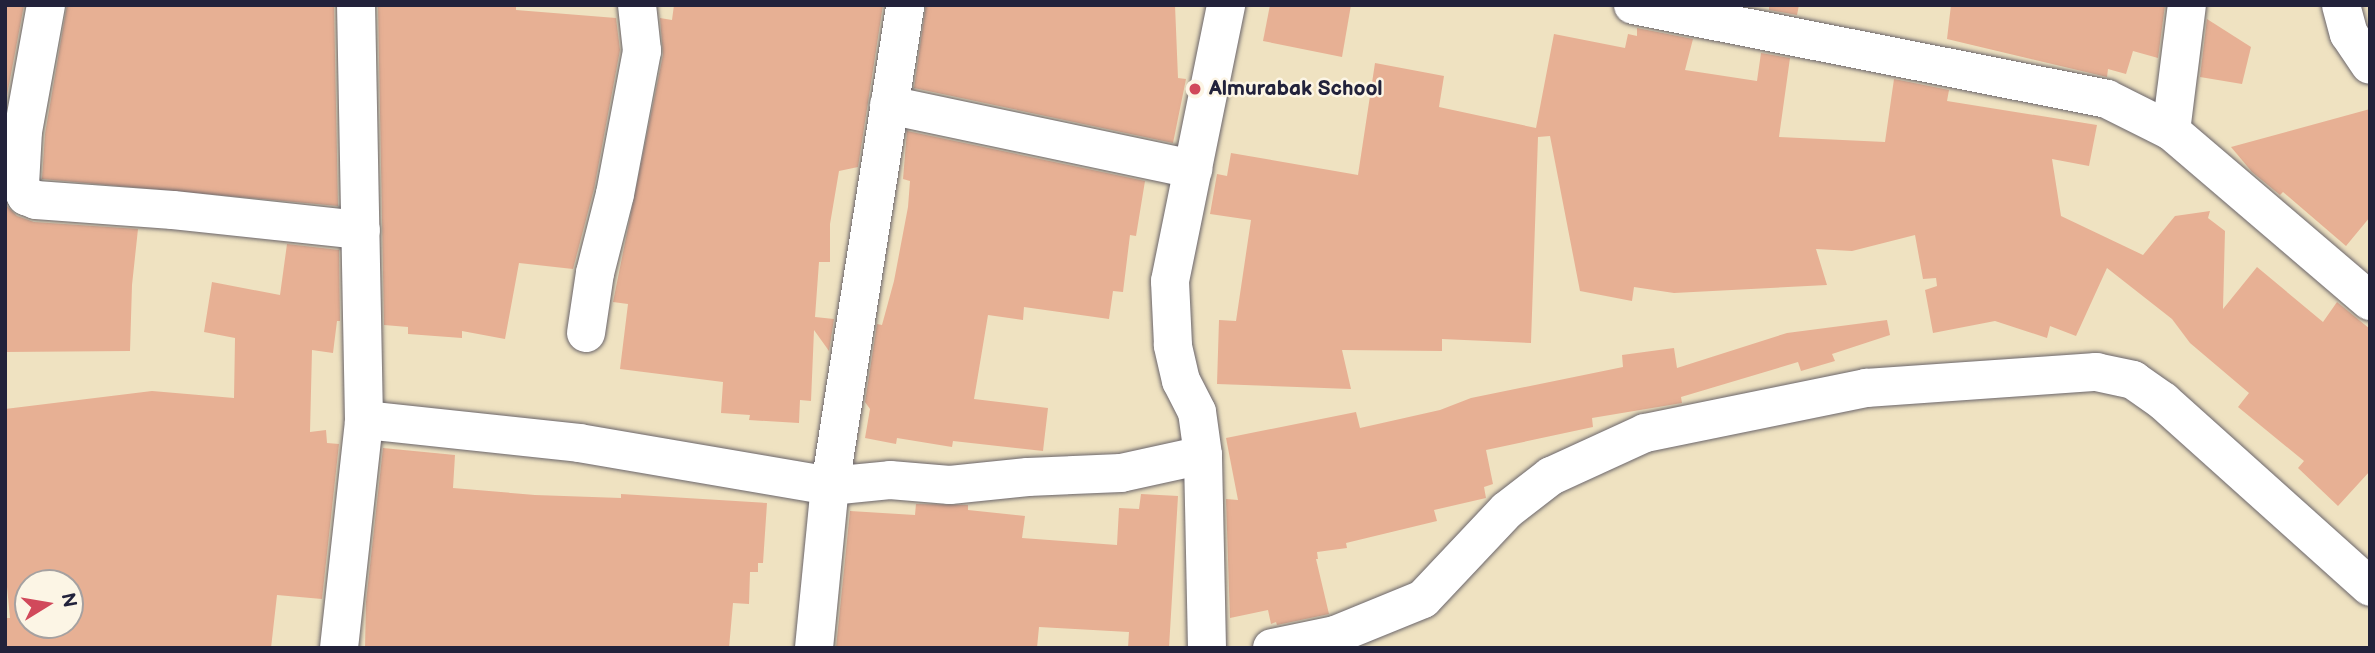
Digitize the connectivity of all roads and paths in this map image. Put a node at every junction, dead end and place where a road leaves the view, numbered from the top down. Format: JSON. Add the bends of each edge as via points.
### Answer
{"nodes":[{"id":1,"x":46,"y":5,"type":"edge"},
{"id":2,"x":356,"y":5,"type":"edge"},
{"id":3,"x":637,"y":5,"type":"edge"},
{"id":4,"x":905,"y":5,"type":"edge"},
{"id":5,"x":1226,"y":5,"type":"edge"},
{"id":6,"x":1633,"y":5,"type":"edge"},
{"id":7,"x":2187,"y":5,"type":"edge"},
{"id":8,"x":2341,"y":5,"type":"edge"},
{"id":9,"x":2370,"y":65,"type":"edge"},
{"id":10,"x":889,"y":105,"type":"junction"},
{"id":11,"x":2171,"y":131,"type":"junction"},
{"id":12,"x":1193,"y":169,"type":"junction"},
{"id":13,"x":361,"y":230,"type":"junction"},
{"id":14,"x":2370,"y":301,"type":"edge"},
{"id":15,"x":586,"y":332,"type":"dead end"},
{"id":16,"x":364,"y":420,"type":"junction"},
{"id":17,"x":1203,"y":455,"type":"junction"},
{"id":18,"x":830,"y":485,"type":"junction"},
{"id":19,"x":2370,"y":587,"type":"edge"},
{"id":20,"x":339,"y":648,"type":"edge"},
{"id":21,"x":814,"y":648,"type":"edge"},
{"id":22,"x":1207,"y":648,"type":"edge"},
{"id":23,"x":1272,"y":648,"type":"edge"}],
"edges":[{"from":1,"to":13,"type":"street","via":[[23,131],[20,185],[26,196]]},
{"from":2,"to":13,"type":"street"},
{"from":3,"to":15,"type":"street","via":[[642,51],[615,194],[594,273]]},
{"from":4,"to":10,"type":"street"},
{"from":5,"to":12,"type":"street"},
{"from":6,"to":11,"type":"street","via":[[2107,99]]},
{"from":7,"to":11,"type":"street"},
{"from":8,"to":9,"type":"street","via":[[2349,34]]},
{"from":10,"to":12,"type":"street"},
{"from":10,"to":18,"type":"street"},
{"from":11,"to":14,"type":"street"},
{"from":12,"to":17,"type":"street","via":[[1170,281],[1173,345],[1181,381],[1197,412]]},
{"from":13,"to":16,"type":"street"},
{"from":16,"to":18,"type":"street","via":[[592,445]]},
{"from":16,"to":20,"type":"street"},
{"from":17,"to":18,"type":"street","via":[[1121,472],[950,485],[890,480]]},
{"from":17,"to":22,"type":"street"},
{"from":18,"to":21,"type":"street"},
{"from":19,"to":23,"type":"street","via":[[2163,401],[2133,380],[2096,372],[1866,388],[1645,433],[1551,475],[1507,510],[1423,599],[1335,635]]}]}
